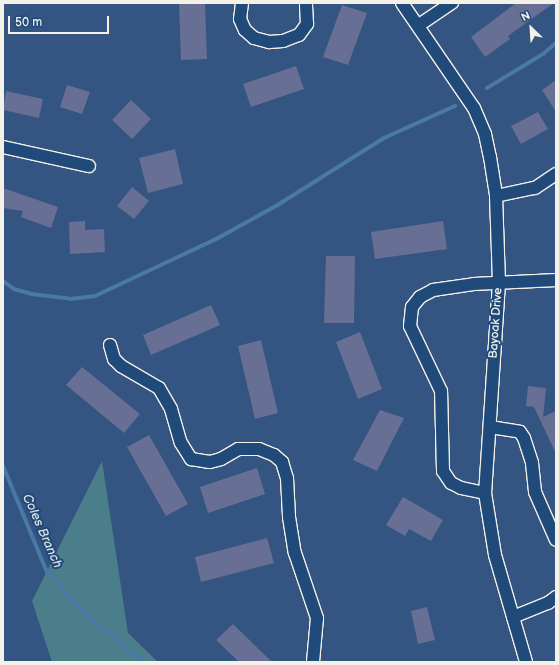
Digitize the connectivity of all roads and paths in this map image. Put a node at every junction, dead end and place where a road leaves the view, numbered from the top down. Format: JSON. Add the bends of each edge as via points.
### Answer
{"nodes":[{"id":1,"x":242,"y":3,"type":"edge"},
{"id":2,"x":306,"y":3,"type":"edge"},
{"id":3,"x":402,"y":3,"type":"edge"},
{"id":4,"x":452,"y":3,"type":"edge"},
{"id":5,"x":419,"y":25,"type":"junction"},
{"id":6,"x":3,"y":147,"type":"edge"},
{"id":7,"x":89,"y":166,"type":"dead end"},
{"id":8,"x":556,"y":174,"type":"edge"},
{"id":9,"x":496,"y":196,"type":"junction"},
{"id":10,"x":556,"y":280,"type":"edge"},
{"id":11,"x":499,"y":283,"type":"junction"},
{"id":12,"x":110,"y":346,"type":"dead end"},
{"id":13,"x":490,"y":427,"type":"junction"},
{"id":14,"x":485,"y":493,"type":"junction"},
{"id":15,"x":556,"y":540,"type":"edge"},
{"id":16,"x":556,"y":597,"type":"edge"},
{"id":17,"x":513,"y":617,"type":"junction"},
{"id":18,"x":313,"y":662,"type":"edge"},
{"id":19,"x":526,"y":662,"type":"edge"}],
"edges":[{"from":1,"to":2,"type":"street","via":[[240,20],[245,30],[254,38],[269,42],[283,41],[299,35],[307,24]]},
{"from":3,"to":5,"type":"street","name":"Bayoak Drive"},
{"from":4,"to":5,"type":"street"},
{"from":5,"to":9,"type":"street","name":"Bayoak Drive","via":[[474,108],[485,134]]},
{"from":6,"to":7,"type":"street"},
{"from":8,"to":9,"type":"street","via":[[535,188]]},
{"from":9,"to":11,"type":"street","name":"Bayoak Drive"},
{"from":10,"to":11,"type":"street"},
{"from":11,"to":13,"type":"street","name":"Bayoak Drive"},
{"from":11,"to":14,"type":"street","via":[[433,290],[420,297],[412,307],[410,316],[410,326],[440,391],[444,471],[456,485]]},
{"from":12,"to":18,"type":"street","via":[[114,359],[121,366],[159,388],[171,409],[181,443],[191,459],[210,462],[238,449],[259,449],[274,455],[282,462],[287,478],[289,517],[295,553],[317,618]]},
{"from":13,"to":14,"type":"street","name":"Bayoak Drive"},
{"from":13,"to":15,"type":"street","via":[[520,432],[524,438],[532,463],[534,492]]},
{"from":14,"to":17,"type":"street","name":"Bayoak Drive","via":[[495,555]]},
{"from":16,"to":17,"type":"street","via":[[548,603]]},
{"from":17,"to":19,"type":"street","name":"Bayoak Drive"}]}
